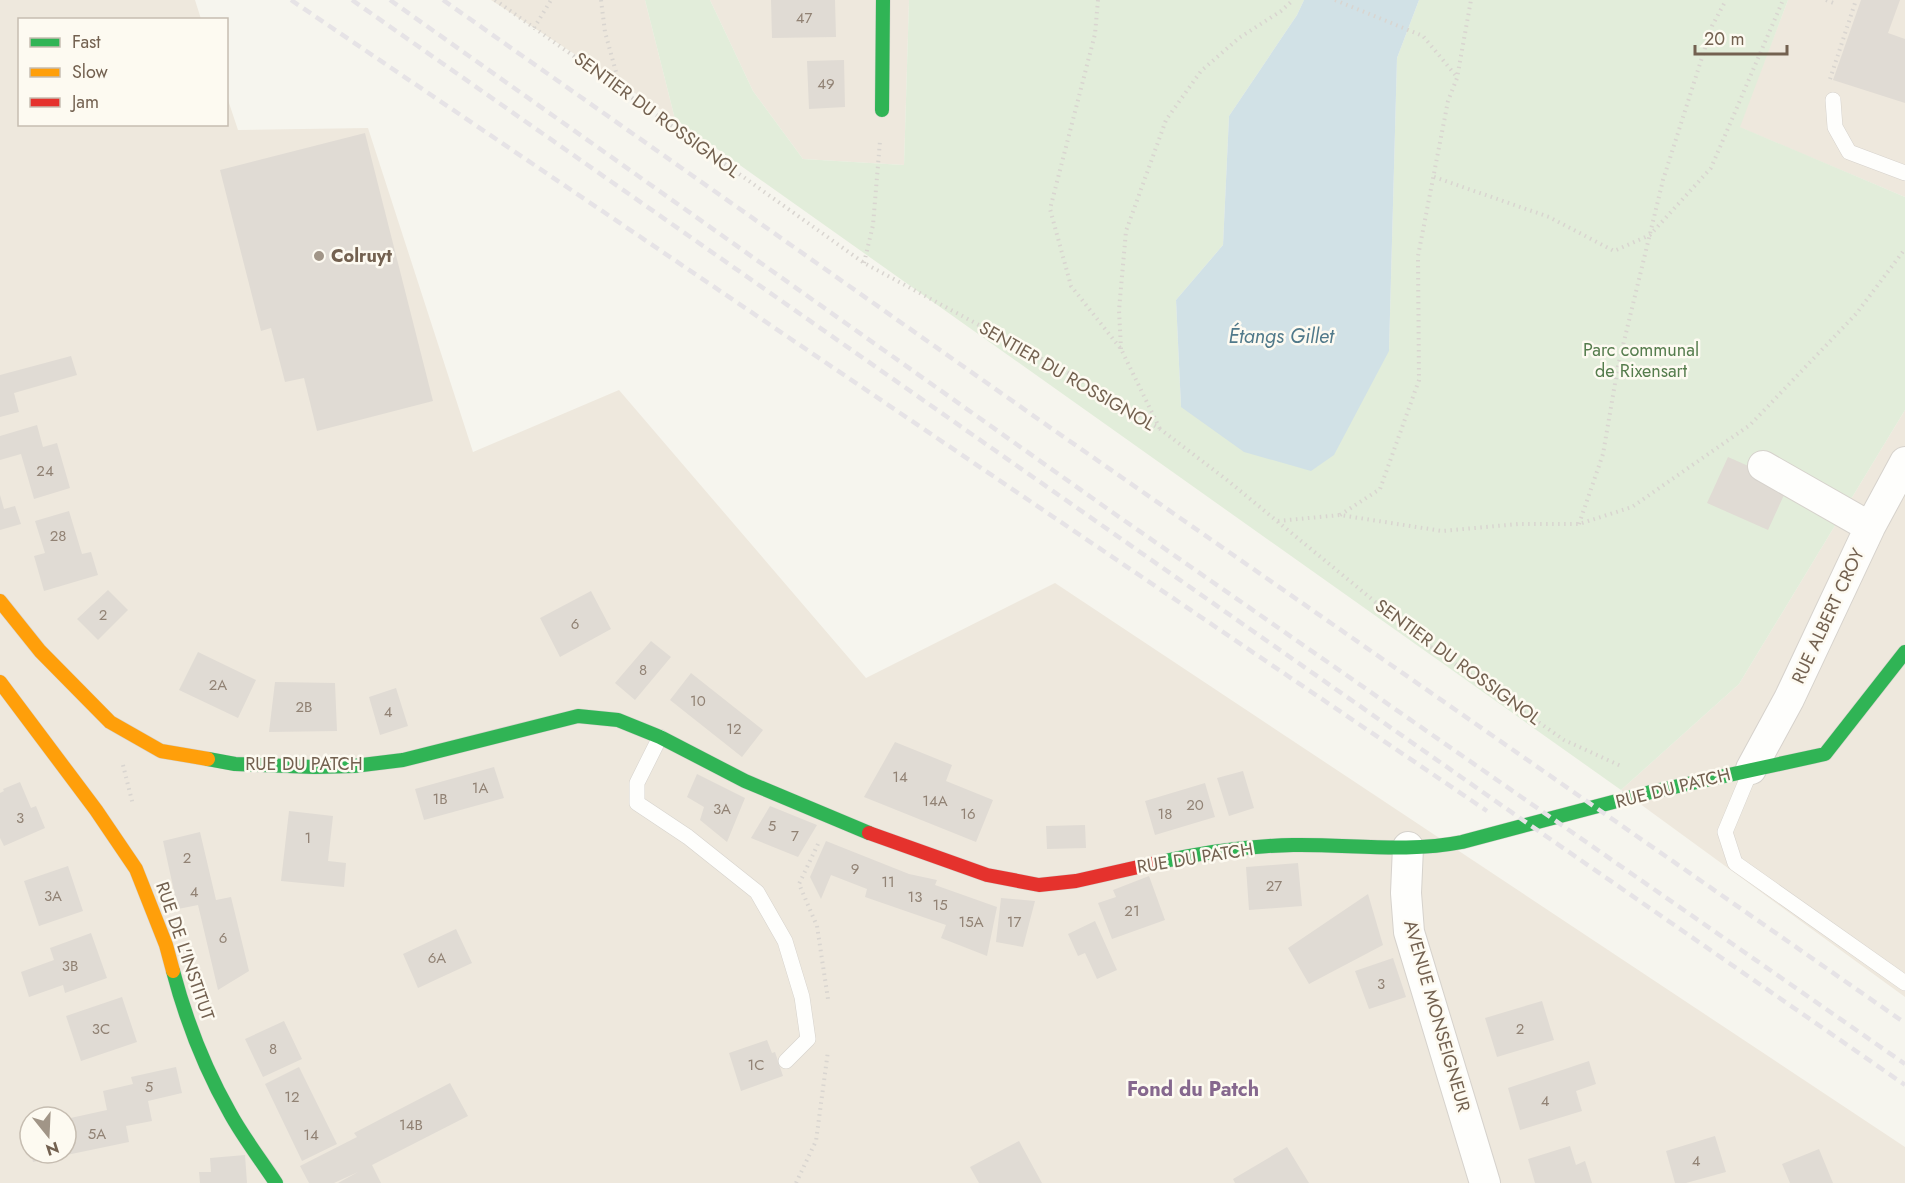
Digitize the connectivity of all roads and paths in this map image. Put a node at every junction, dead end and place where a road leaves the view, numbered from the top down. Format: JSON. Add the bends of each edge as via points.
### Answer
{"nodes":[{"id":1,"x":495,"y":0,"type":"edge"},
{"id":2,"x":550,"y":0,"type":"edge"},
{"id":3,"x":600,"y":0,"type":"edge"},
{"id":4,"x":883,"y":0,"type":"edge"},
{"id":5,"x":1098,"y":0,"type":"edge"},
{"id":6,"x":1293,"y":0,"type":"edge"},
{"id":7,"x":1335,"y":0,"type":"edge"},
{"id":8,"x":1471,"y":0,"type":"edge"},
{"id":9,"x":1726,"y":0,"type":"edge"},
{"id":10,"x":1783,"y":0,"type":"edge"},
{"id":11,"x":1826,"y":0,"type":"edge"},
{"id":12,"x":1856,"y":0,"type":"edge"},
{"id":13,"x":1836,"y":4,"type":"dead end"},
{"id":14,"x":534,"y":28,"type":"junction"},
{"id":15,"x":1457,"y":78,"type":"junction"},
{"id":16,"x":622,"y":90,"type":"junction"},
{"id":17,"x":1833,"y":100,"type":"joint"},
{"id":18,"x":882,"y":110,"type":"joint"},
{"id":19,"x":1905,"y":173,"type":"edge"},
{"id":20,"x":1434,"y":177,"type":"junction"},
{"id":21,"x":1650,"y":235,"type":"junction"},
{"id":22,"x":1905,"y":249,"type":"edge"},
{"id":23,"x":864,"y":263,"type":"junction"},
{"id":24,"x":1121,"y":349,"type":"junction"},
{"id":25,"x":1160,"y":429,"type":"junction"},
{"id":26,"x":1905,"y":462,"type":"edge"},
{"id":27,"x":1763,"y":466,"type":"dead end"},
{"id":28,"x":1340,"y":515,"type":"junction"},
{"id":29,"x":1278,"y":521,"type":"junction"},
{"id":30,"x":1579,"y":524,"type":"junction"},
{"id":31,"x":1870,"y":527,"type":"junction"},
{"id":32,"x":0,"y":601,"type":"edge"},
{"id":33,"x":1905,"y":652,"type":"edge"},
{"id":34,"x":0,"y":682,"type":"edge"},
{"id":35,"x":660,"y":737,"type":"junction"},
{"id":36,"x":1751,"y":769,"type":"junction"},
{"id":37,"x":1651,"y":792,"type":"junction"},
{"id":38,"x":1408,"y":847,"type":"junction"},
{"id":39,"x":1905,"y":983,"type":"edge"},
{"id":40,"x":786,"y":1061,"type":"dead end"},
{"id":41,"x":276,"y":1183,"type":"edge"},
{"id":42,"x":1485,"y":1183,"type":"edge"}],
"edges":[{"from":1,"to":14,"type":"path","name":"SENTIER DU ROSSIGNOL"},
{"from":2,"to":14,"type":"path"},
{"from":3,"to":16,"type":"path"},
{"from":4,"to":18,"type":"street"},
{"from":5,"to":24,"type":"path","via":[[1095,34],[1050,209],[1071,286]]},
{"from":6,"to":24,"type":"path","via":[[1201,71],[1167,120],[1126,231],[1119,310]]},
{"from":7,"to":15,"type":"path","via":[[1423,36]]},
{"from":8,"to":15,"type":"path"},
{"from":9,"to":21,"type":"path","via":[[1712,26]]},
{"from":10,"to":21,"type":"path","via":[[1711,168]]},
{"from":11,"to":13,"type":"path"},
{"from":12,"to":17,"type":"path","via":[[1828,85]]},
{"from":14,"to":16,"type":"path","name":"SENTIER DU ROSSIGNOL"},
{"from":15,"to":20,"type":"path","via":[[1448,101]]},
{"from":16,"to":23,"type":"path","name":"SENTIER DU ROSSIGNOL"},
{"from":17,"to":19,"type":"lane","via":[[1836,127],[1849,152]]},
{"from":18,"to":23,"type":"path","via":[[873,225]]},
{"from":20,"to":21,"type":"path","via":[[1549,217],[1614,251]]},
{"from":20,"to":28,"type":"path","via":[[1419,256],[1419,380],[1380,489]]},
{"from":21,"to":30,"type":"path","via":[[1618,366],[1603,454]]},
{"from":22,"to":30,"type":"path","via":[[1857,314],[1750,425],[1632,507]]},
{"from":23,"to":25,"type":"path","name":"SENTIER DU ROSSIGNOL","via":[[1081,380]]},
{"from":24,"to":25,"type":"path"},
{"from":25,"to":29,"type":"path","name":"SENTIER DU ROSSIGNOL"},
{"from":26,"to":31,"type":"street","name":"RUE ALBERT CROY"},
{"from":27,"to":31,"type":"street"},
{"from":28,"to":29,"type":"path"},
{"from":28,"to":30,"type":"path","via":[[1442,531],[1518,524]]},
{"from":29,"to":37,"type":"path","name":"SENTIER DU ROSSIGNOL","via":[[1424,642],[1564,740],[1625,768]]},
{"from":31,"to":36,"type":"street","name":"RUE ALBERT CROY","via":[[1789,699]]},
{"from":32,"to":35,"type":"street","name":"RUE DU PATCH","via":[[40,651],[110,722],[161,751],[235,764],[354,766],[403,760],[578,716],[618,720]]},
{"from":33,"to":36,"type":"street","name":"RUE DU PATCH","via":[[1825,754]]},
{"from":34,"to":41,"type":"street","name":"RUE DE L'INSTITUT","via":[[136,869],[206,1065],[230,1114]]},
{"from":35,"to":38,"type":"street","name":"RUE DU PATCH","via":[[745,781],[891,842],[987,875],[1039,885],[1076,881],[1182,857],[1240,850],[1291,845]]},
{"from":35,"to":40,"type":"lane","via":[[637,783],[637,803],[688,837],[757,892],[785,941],[802,997],[808,1039]]},
{"from":36,"to":37,"type":"street","name":"RUE DU PATCH"},
{"from":36,"to":39,"type":"lane","via":[[1725,832],[1735,863]]},
{"from":37,"to":38,"type":"street","name":"RUE DU PATCH","via":[[1462,842]]},
{"from":38,"to":42,"type":"street","name":"AVENUE MONSEIGNEUR","via":[[1409,932]]}]}
